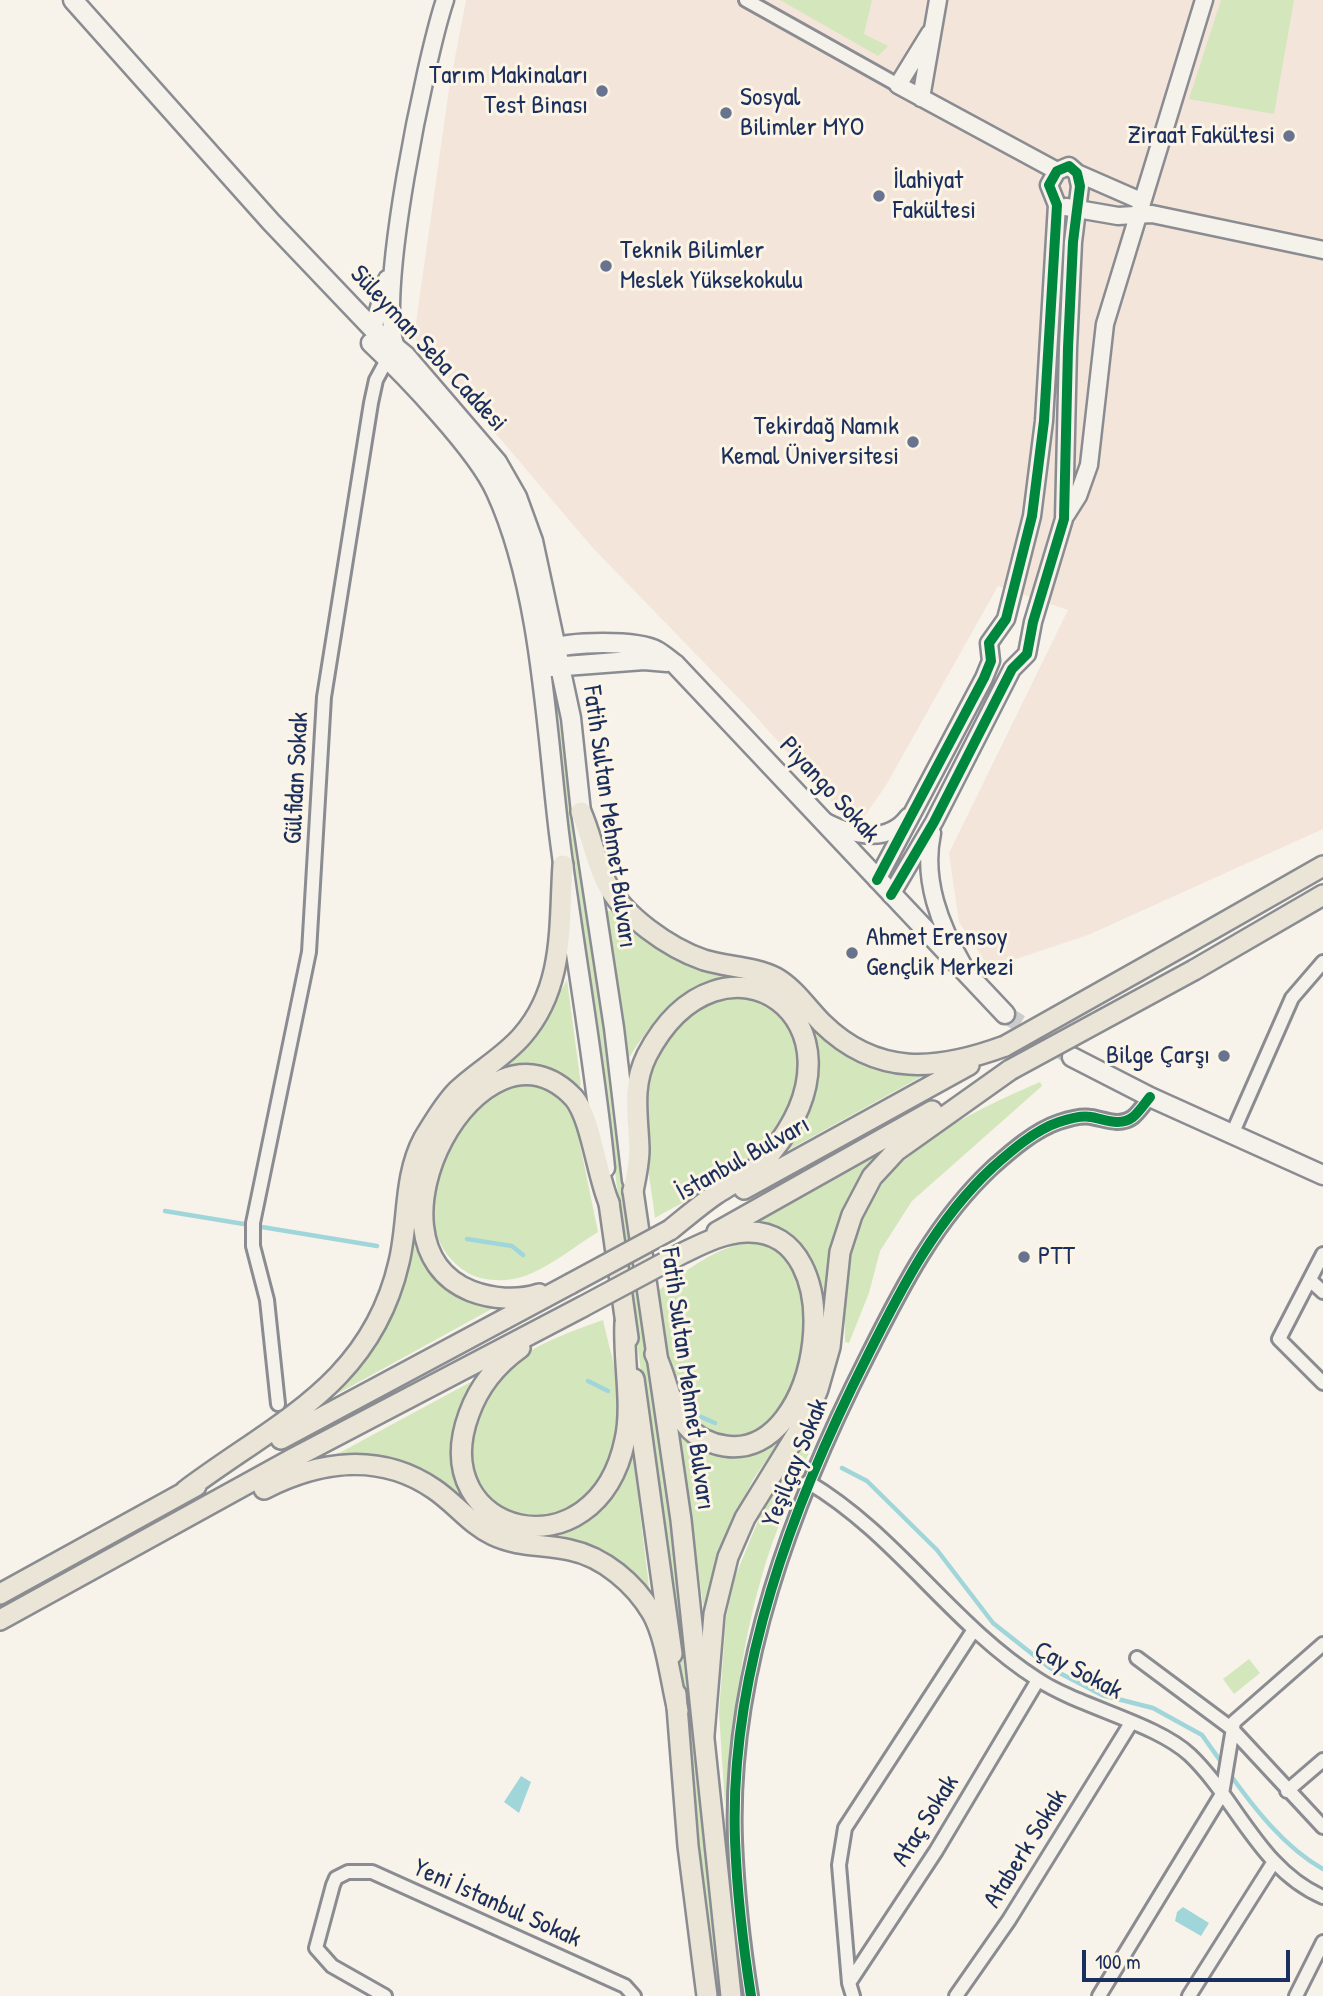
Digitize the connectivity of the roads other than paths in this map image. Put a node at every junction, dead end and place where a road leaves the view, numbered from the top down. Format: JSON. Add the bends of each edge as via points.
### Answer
{"nodes":[{"id":1,"x":73,"y":0,"type":"edge"},
{"id":2,"x":445,"y":0,"type":"edge"},
{"id":3,"x":746,"y":0,"type":"edge"},
{"id":4,"x":938,"y":0,"type":"edge"},
{"id":5,"x":1204,"y":0,"type":"edge"},
{"id":6,"x":930,"y":33,"type":"junction"},
{"id":7,"x":898,"y":85,"type":"junction"},
{"id":8,"x":920,"y":97,"type":"junction"},
{"id":9,"x":1057,"y":171,"type":"junction"},
{"id":10,"x":1077,"y":173,"type":"junction"},
{"id":11,"x":1057,"y":205,"type":"junction"},
{"id":12,"x":1139,"y":207,"type":"junction"},
{"id":13,"x":1076,"y":209,"type":"junction"},
{"id":14,"x":1323,"y":250,"type":"edge"},
{"id":15,"x":395,"y":258,"type":"junction"},
{"id":16,"x":372,"y":336,"type":"junction"},
{"id":17,"x":392,"y":353,"type":"junction"},
{"id":18,"x":1032,"y":516,"type":"junction"},
{"id":19,"x":1064,"y":519,"type":"junction"},
{"id":20,"x":1000,"y":628,"type":"junction"},
{"id":21,"x":1028,"y":641,"type":"junction"},
{"id":22,"x":558,"y":646,"type":"junction"},
{"id":23,"x":537,"y":658,"type":"junction"},
{"id":24,"x":991,"y":662,"type":"junction"},
{"id":25,"x":675,"y":664,"type":"junction"},
{"id":26,"x":562,"y":665,"type":"junction"},
{"id":27,"x":1012,"y":669,"type":"junction"},
{"id":28,"x":920,"y":801,"type":"junction"},
{"id":29,"x":581,"y":812,"type":"junction"},
{"id":30,"x":821,"y":820,"type":"junction"},
{"id":31,"x":934,"y":822,"type":"junction"},
{"id":32,"x":563,"y":865,"type":"junction"},
{"id":33,"x":1323,"y":866,"type":"edge"},
{"id":34,"x":877,"y":880,"type":"junction"},
{"id":35,"x":891,"y":895,"type":"junction"},
{"id":36,"x":1323,"y":895,"type":"edge"},
{"id":37,"x":1323,"y":962,"type":"edge"},
{"id":38,"x":973,"y":982,"type":"junction"},
{"id":39,"x":1005,"y":1014,"type":"tunnel mouth"},
{"id":40,"x":1004,"y":1046,"type":"junction"},
{"id":41,"x":1072,"y":1056,"type":"tunnel mouth"},
{"id":42,"x":1010,"y":1070,"type":"junction"},
{"id":43,"x":1150,"y":1097,"type":"junction"},
{"id":44,"x":1233,"y":1132,"type":"junction"},
{"id":45,"x":1323,"y":1175,"type":"edge"},
{"id":46,"x":633,"y":1191,"type":"junction"},
{"id":47,"x":609,"y":1203,"type":"junction"},
{"id":48,"x":670,"y":1230,"type":"junction"},
{"id":49,"x":681,"y":1254,"type":"junction"},
{"id":50,"x":1323,"y":1254,"type":"edge"},
{"id":51,"x":1310,"y":1280,"type":"junction"},
{"id":52,"x":570,"y":1284,"type":"junction"},
{"id":53,"x":1323,"y":1292,"type":"edge"},
{"id":54,"x":582,"y":1307,"type":"junction"},
{"id":55,"x":625,"y":1323,"type":"junction"},
{"id":56,"x":655,"y":1354,"type":"junction"},
{"id":57,"x":1323,"y":1383,"type":"edge"},
{"id":58,"x":278,"y":1404,"type":"dead end"},
{"id":59,"x":808,"y":1482,"type":"junction"},
{"id":60,"x":185,"y":1492,"type":"junction"},
{"id":61,"x":203,"y":1509,"type":"junction"},
{"id":62,"x":0,"y":1594,"type":"edge"},
{"id":63,"x":0,"y":1620,"type":"edge"},
{"id":64,"x":973,"y":1631,"type":"junction"},
{"id":65,"x":1323,"y":1644,"type":"edge"},
{"id":66,"x":1137,"y":1658,"type":"dead end"},
{"id":67,"x":1038,"y":1680,"type":"junction"},
{"id":68,"x":678,"y":1711,"type":"junction"},
{"id":69,"x":1131,"y":1723,"type":"junction"},
{"id":70,"x":1231,"y":1728,"type":"junction"},
{"id":71,"x":704,"y":1735,"type":"junction"},
{"id":72,"x":1323,"y":1760,"type":"edge"},
{"id":73,"x":1286,"y":1791,"type":"junction"},
{"id":74,"x":1222,"y":1794,"type":"junction"},
{"id":75,"x":1323,"y":1827,"type":"edge"},
{"id":76,"x":1273,"y":1863,"type":"junction"},
{"id":77,"x":1323,"y":1897,"type":"edge"},
{"id":78,"x":1323,"y":1942,"type":"edge"},
{"id":79,"x":849,"y":1983,"type":"junction"},
{"id":80,"x":385,"y":1996,"type":"edge"},
{"id":81,"x":634,"y":1996,"type":"edge"},
{"id":82,"x":707,"y":1996,"type":"edge"},
{"id":83,"x":731,"y":1996,"type":"edge"},
{"id":84,"x":751,"y":1996,"type":"edge"},
{"id":85,"x":853,"y":1996,"type":"edge"},
{"id":86,"x":956,"y":1996,"type":"edge"},
{"id":87,"x":1099,"y":1996,"type":"edge"},
{"id":88,"x":1189,"y":1996,"type":"edge"},
{"id":89,"x":1296,"y":1996,"type":"edge"}],
"edges":[{"from":1,"to":16,"type":"main road","name":"Süleyman Seba Caddesi"},
{"from":2,"to":15,"type":"street","via":[[401,205]]},
{"from":3,"to":7,"type":"street"},
{"from":4,"to":6,"type":"street"},
{"from":5,"to":12,"type":"street"},
{"from":6,"to":7,"type":"street"},
{"from":6,"to":8,"type":"street"},
{"from":7,"to":8,"type":"street"},
{"from":8,"to":9,"type":"street"},
{"from":9,"to":10,"type":"street","via":[[1069,166]]},
{"from":9,"to":11,"type":"street","via":[[1049,185]]},
{"from":10,"to":12,"type":"street"},
{"from":10,"to":13,"type":"street"},
{"from":11,"to":13,"type":"street"},
{"from":11,"to":18,"type":"street","via":[[1043,433]]},
{"from":12,"to":13,"type":"street","via":[[1118,216]]},
{"from":12,"to":14,"type":"street","via":[[1152,214]]},
{"from":12,"to":19,"type":"street","via":[[1105,324],[1089,464]]},
{"from":13,"to":19,"type":"street"},
{"from":15,"to":16,"type":"street"},
{"from":15,"to":17,"type":"street"},
{"from":16,"to":17,"type":"main road","name":"Süleyman Seba Caddesi"},
{"from":17,"to":22,"type":"main road","name":"Süleyman Seba Caddesi","via":[[457,412],[507,476],[533,541]]},
{"from":17,"to":23,"type":"main road","name":"Süleyman Seba Caddesi","via":[[496,490],[515,543]]},
{"from":17,"to":58,"type":"street","name":"Gülfidan Sokak","via":[[373,391],[339,587],[324,697],[309,952],[257,1202],[253,1246],[267,1300]]},
{"from":18,"to":19,"type":"street"},
{"from":18,"to":20,"type":"street"},
{"from":19,"to":21,"type":"street"},
{"from":20,"to":21,"type":"street","via":[[1017,628]]},
{"from":20,"to":24,"type":"street","via":[[989,643]]},
{"from":21,"to":27,"type":"street","via":[[1027,654]]},
{"from":22,"to":23,"type":"main road"},
{"from":22,"to":25,"type":"main road","name":"Piyango Sokak","via":[[639,645],[657,650]]},
{"from":22,"to":26,"type":"main road","name":"Fatih Sultan Mehmet Bulvarı"},
{"from":23,"to":26,"type":"main road","via":[[551,667]]},
{"from":23,"to":32,"type":"main road","name":"Fatih Sultan Mehmet Bulvarı"},
{"from":24,"to":27,"type":"street"},
{"from":24,"to":28,"type":"street"},
{"from":25,"to":26,"type":"main road","via":[[644,660]]},
{"from":25,"to":30,"type":"main road","name":"Piyango Sokak"},
{"from":26,"to":29,"type":"main road","name":"Fatih Sultan Mehmet Bulvarı"},
{"from":27,"to":31,"type":"street"},
{"from":28,"to":30,"type":"street","via":[[904,822],[885,834],[858,834]]},
{"from":28,"to":34,"type":"street"},
{"from":29,"to":40,"type":"main road","via":[[606,882],[637,919],[703,960],[776,978],[853,1048],[893,1063],[936,1065]]},
{"from":29,"to":46,"type":"main road","name":"Fatih Sultan Mehmet Bulvarı"},
{"from":30,"to":34,"type":"main road","name":"Piyango Sokak"},
{"from":31,"to":35,"type":"street"},
{"from":31,"to":38,"type":"street","via":[[928,851],[931,887],[937,910]]},
{"from":32,"to":47,"type":"main road","name":"Fatih Sultan Mehmet Bulvarı","via":[[597,1087]]},
{"from":32,"to":60,"type":"main road","via":[[560,947],[550,988],[522,1037],[455,1093],[418,1151],[409,1183],[400,1261],[372,1332],[344,1371],[302,1411]]},
{"from":33,"to":40,"type":"main road","name":"İstanbul Bulvarı","bridge":true},
{"from":34,"to":35,"type":"main road","name":"Piyango Sokak"},
{"from":35,"to":38,"type":"main road","name":"Piyango Sokak"},
{"from":36,"to":42,"type":"main road","name":"İstanbul Bulvarı","bridge":true},
{"from":37,"to":44,"type":"street","via":[[1292,998]]},
{"from":38,"to":39,"type":"main road","name":"Piyango Sokak"},
{"from":40,"to":48,"type":"main road","name":"İstanbul Bulvarı"},
{"from":41,"to":43,"type":"main road"},
{"from":42,"to":49,"type":"main road","name":"İstanbul Bulvarı","via":[[856,1152]]},
{"from":42,"to":71,"type":"main road","via":[[896,1151],[872,1177],[852,1215],[840,1252],[830,1348],[818,1389],[806,1419],[745,1518],[728,1556],[714,1614]]},
{"from":43,"to":44,"type":"main road"},
{"from":43,"to":59,"type":"street","name":"Yeşilçay Sokak","via":[[1124,1121],[1089,1116],[1058,1122],[1032,1136],[958,1203],[939,1226],[893,1305]]},
{"from":44,"to":45,"type":"main road"},
{"from":46,"to":48,"type":"main road","via":[[639,1156],[636,1089],[647,1056],[667,1024],[701,995],[731,987],[761,992],[788,1009],[810,1054],[805,1090],[794,1118],[778,1145],[755,1168]]},
{"from":46,"to":56,"type":"main road","name":"Fatih Sultan Mehmet Bulvarı"},
{"from":47,"to":52,"type":"main road","via":[[581,1108],[548,1080],[520,1075],[495,1082],[459,1115],[440,1143],[423,1209],[429,1248],[448,1276],[461,1287],[496,1298],[532,1296]]},
{"from":47,"to":55,"type":"main road","name":"Fatih Sultan Mehmet Bulvarı"},
{"from":48,"to":52,"type":"main road","name":"İstanbul Bulvarı","bridge":true},
{"from":49,"to":54,"type":"main road","name":"İstanbul Bulvarı","bridge":true},
{"from":49,"to":56,"type":"main road","via":[[715,1238],[749,1231],[790,1250],[809,1277],[813,1295],[814,1325],[804,1379],[789,1413],[767,1435],[742,1446],[719,1445],[697,1435],[680,1416]]},
{"from":50,"to":51,"type":"street"},
{"from":51,"to":53,"type":"street"},
{"from":51,"to":57,"type":"street","via":[[1279,1339]]},
{"from":52,"to":60,"type":"main road","name":"İstanbul Bulvarı"},
{"from":54,"to":55,"type":"main road","via":[[510,1354],[488,1376],[464,1427],[462,1468],[468,1484],[488,1510],[515,1525],[552,1526],[569,1521],[591,1505],[611,1477],[627,1424]]},
{"from":54,"to":61,"type":"main road","name":"İstanbul Bulvarı"},
{"from":55,"to":68,"type":"main road","name":"Fatih Sultan Mehmet Bulvarı","via":[[657,1526]]},
{"from":56,"to":71,"type":"main road","name":"Fatih Sultan Mehmet Bulvarı","via":[[681,1520]]},
{"from":59,"to":64,"type":"street","name":"Çay Sokak","via":[[862,1519]]},
{"from":59,"to":84,"type":"street","name":"Yeşilçay Sokak","via":[[764,1618],[741,1727],[734,1838]]},
{"from":60,"to":62,"type":"main road"},
{"from":61,"to":63,"type":"main road"},
{"from":61,"to":68,"type":"main road","via":[[322,1466],[383,1467],[419,1480],[491,1534],[524,1545],[580,1552],[617,1573],[653,1614]]},
{"from":64,"to":67,"type":"street","name":"Çay Sokak"},
{"from":64,"to":79,"type":"street","via":[[845,1828],[839,1865]]},
{"from":65,"to":70,"type":"street","via":[[1238,1716]]},
{"from":66,"to":70,"type":"street"},
{"from":67,"to":69,"type":"street","name":"Çay Sokak"},
{"from":67,"to":79,"type":"street","name":"Ataç Sokak","via":[[936,1851]]},
{"from":68,"to":82,"type":"main road","name":"Fatih Sultan Mehmet Bulvarı","via":[[688,1846]]},
{"from":69,"to":74,"type":"street","name":"Çay Sokak","via":[[1189,1754]]},
{"from":69,"to":86,"type":"street","name":"Ataberk Sokak","via":[[1009,1920]]},
{"from":70,"to":73,"type":"street"},
{"from":70,"to":74,"type":"street"},
{"from":71,"to":83,"type":"main road","name":"Fatih Sultan Mehmet Bulvarı"},
{"from":72,"to":73,"type":"street"},
{"from":73,"to":75,"type":"street"},
{"from":74,"to":76,"type":"street","name":"Çay Sokak"},
{"from":74,"to":87,"type":"street"},
{"from":76,"to":77,"type":"street","name":"Çay Sokak"},
{"from":76,"to":88,"type":"street"},
{"from":78,"to":89,"type":"street"},
{"from":79,"to":85,"type":"street"},
{"from":80,"to":81,"type":"street","name":"Yeni İstanbul Sokak","via":[[332,1966],[316,1948],[336,1878],[348,1872],[372,1872],[625,1986]]}]}
